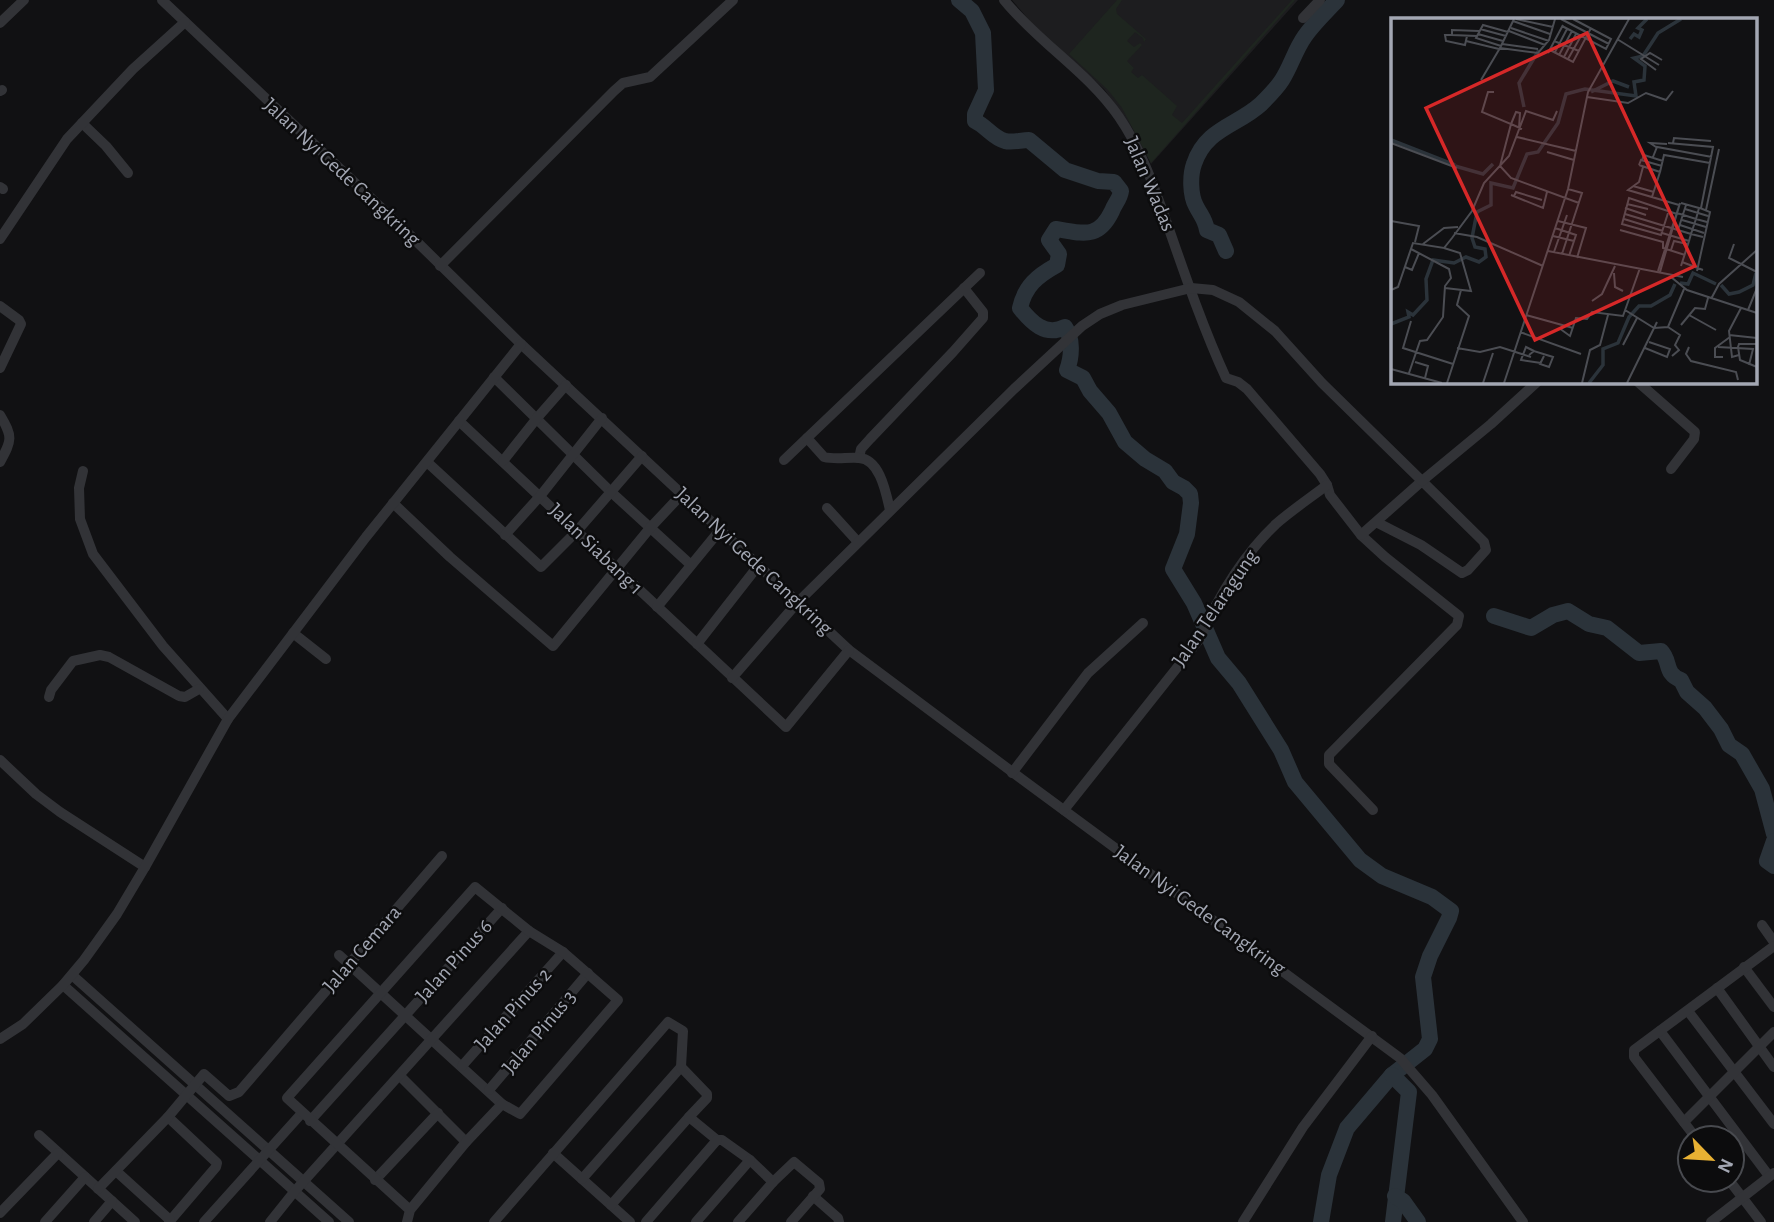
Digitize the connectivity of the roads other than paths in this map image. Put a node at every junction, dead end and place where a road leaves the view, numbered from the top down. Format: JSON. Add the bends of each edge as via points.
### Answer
{"nodes":[{"id":1,"x":24,"y":0,"type":"edge"},
{"id":2,"x":162,"y":0,"type":"edge"},
{"id":3,"x":733,"y":0,"type":"edge"},
{"id":4,"x":1004,"y":0,"type":"edge"},
{"id":5,"x":1320,"y":0,"type":"edge"},
{"id":6,"x":1303,"y":18,"type":"dead end"},
{"id":7,"x":185,"y":22,"type":"junction"},
{"id":8,"x":0,"y":23,"type":"edge"},
{"id":9,"x":82,"y":122,"type":"junction"},
{"id":10,"x":128,"y":173,"type":"dead end"},
{"id":11,"x":0,"y":239,"type":"edge"},
{"id":12,"x":440,"y":266,"type":"junction"},
{"id":13,"x":979,"y":273,"type":"dead end"},
{"id":14,"x":964,"y":288,"type":"junction"},
{"id":15,"x":1191,"y":288,"type":"junction"},
{"id":16,"x":0,"y":306,"type":"edge"},
{"id":17,"x":521,"y":344,"type":"junction"},
{"id":18,"x":0,"y":368,"type":"edge"},
{"id":19,"x":494,"y":377,"type":"junction"},
{"id":20,"x":1536,"y":383,"type":"edge"},
{"id":21,"x":1639,"y":383,"type":"edge"},
{"id":22,"x":566,"y":385,"type":"junction"},
{"id":23,"x":0,"y":415,"type":"edge"},
{"id":24,"x":537,"y":418,"type":"junction"},
{"id":25,"x":602,"y":418,"type":"junction"},
{"id":26,"x":459,"y":421,"type":"junction"},
{"id":27,"x":807,"y":438,"type":"junction"},
{"id":28,"x":573,"y":454,"type":"junction"},
{"id":29,"x":642,"y":456,"type":"junction"},
{"id":30,"x":859,"y":458,"type":"junction"},
{"id":31,"x":784,"y":460,"type":"dead end"},
{"id":32,"x":503,"y":461,"type":"junction"},
{"id":33,"x":0,"y":462,"type":"edge"},
{"id":34,"x":427,"y":462,"type":"junction"},
{"id":35,"x":1671,"y":469,"type":"dead end"},
{"id":36,"x":83,"y":471,"type":"dead end"},
{"id":37,"x":1422,"y":481,"type":"junction"},
{"id":38,"x":1327,"y":485,"type":"junction"},
{"id":39,"x":610,"y":491,"type":"junction"},
{"id":40,"x":541,"y":495,"type":"junction"},
{"id":41,"x":682,"y":495,"type":"junction"},
{"id":42,"x":393,"y":503,"type":"junction"},
{"id":43,"x":827,"y":508,"type":"dead end"},
{"id":44,"x":887,"y":513,"type":"junction"},
{"id":45,"x":1376,"y":522,"type":"junction"},
{"id":46,"x":650,"y":528,"type":"junction"},
{"id":47,"x":720,"y":530,"type":"junction"},
{"id":48,"x":577,"y":531,"type":"junction"},
{"id":49,"x":505,"y":535,"type":"junction"},
{"id":50,"x":1361,"y":535,"type":"junction"},
{"id":51,"x":858,"y":542,"type":"junction"},
{"id":52,"x":691,"y":565,"type":"junction"},
{"id":53,"x":758,"y":566,"type":"junction"},
{"id":54,"x":616,"y":569,"type":"junction"},
{"id":55,"x":797,"y":603,"type":"junction"},
{"id":56,"x":657,"y":607,"type":"junction"},
{"id":57,"x":1143,"y":622,"type":"dead end"},
{"id":58,"x":293,"y":632,"type":"junction"},
{"id":59,"x":696,"y":644,"type":"junction"},
{"id":60,"x":849,"y":649,"type":"junction"},
{"id":61,"x":326,"y":659,"type":"dead end"},
{"id":62,"x":732,"y":678,"type":"junction"},
{"id":63,"x":199,"y":689,"type":"junction"},
{"id":64,"x":49,"y":697,"type":"dead end"},
{"id":65,"x":228,"y":719,"type":"junction"},
{"id":66,"x":0,"y":760,"type":"edge"},
{"id":67,"x":1012,"y":772,"type":"junction"},
{"id":68,"x":1064,"y":810,"type":"junction"},
{"id":69,"x":1373,"y":810,"type":"dead end"},
{"id":70,"x":442,"y":856,"type":"dead end"},
{"id":71,"x":145,"y":867,"type":"junction"},
{"id":72,"x":502,"y":908,"type":"junction"},
{"id":73,"x":1762,"y":925,"type":"dead end"},
{"id":74,"x":529,"y":931,"type":"junction"},
{"id":75,"x":1774,"y":944,"type":"edge"},
{"id":76,"x":564,"y":952,"type":"junction"},
{"id":77,"x":339,"y":955,"type":"dead end"},
{"id":78,"x":349,"y":965,"type":"junction"},
{"id":79,"x":1744,"y":967,"type":"junction"},
{"id":80,"x":588,"y":974,"type":"junction"},
{"id":81,"x":72,"y":975,"type":"junction"},
{"id":82,"x":63,"y":985,"type":"junction"},
{"id":83,"x":1717,"y":988,"type":"junction"},
{"id":84,"x":381,"y":993,"type":"junction"},
{"id":85,"x":1774,"y":1007,"type":"edge"},
{"id":86,"x":1688,"y":1011,"type":"junction"},
{"id":87,"x":406,"y":1015,"type":"junction"},
{"id":88,"x":1660,"y":1031,"type":"junction"},
{"id":89,"x":1774,"y":1032,"type":"edge"},
{"id":90,"x":1373,"y":1036,"type":"junction"},
{"id":91,"x":433,"y":1039,"type":"junction"},
{"id":92,"x":1,"y":1040,"type":"edge"},
{"id":93,"x":1759,"y":1047,"type":"junction"},
{"id":94,"x":462,"y":1066,"type":"junction"},
{"id":95,"x":681,"y":1066,"type":"junction"},
{"id":96,"x":1774,"y":1067,"type":"edge"},
{"id":97,"x":1735,"y":1072,"type":"junction"},
{"id":98,"x":400,"y":1076,"type":"junction"},
{"id":99,"x":195,"y":1084,"type":"junction"},
{"id":100,"x":489,"y":1090,"type":"junction"},
{"id":101,"x":187,"y":1095,"type":"junction"},
{"id":102,"x":1709,"y":1097,"type":"junction"},
{"id":103,"x":502,"y":1104,"type":"junction"},
{"id":104,"x":302,"y":1113,"type":"junction"},
{"id":105,"x":438,"y":1113,"type":"junction"},
{"id":106,"x":169,"y":1117,"type":"junction"},
{"id":107,"x":689,"y":1117,"type":"junction"},
{"id":108,"x":310,"y":1121,"type":"junction"},
{"id":109,"x":1684,"y":1122,"type":"joint"},
{"id":110,"x":1774,"y":1124,"type":"edge"},
{"id":111,"x":39,"y":1135,"type":"dead end"},
{"id":112,"x":717,"y":1140,"type":"junction"},
{"id":113,"x":466,"y":1142,"type":"junction"},
{"id":114,"x":337,"y":1146,"type":"junction"},
{"id":115,"x":269,"y":1150,"type":"junction"},
{"id":116,"x":58,"y":1153,"type":"junction"},
{"id":117,"x":553,"y":1153,"type":"junction"},
{"id":118,"x":259,"y":1159,"type":"junction"},
{"id":119,"x":750,"y":1160,"type":"junction"},
{"id":120,"x":117,"y":1171,"type":"junction"},
{"id":121,"x":1771,"y":1174,"type":"edge"},
{"id":122,"x":85,"y":1177,"type":"junction"},
{"id":123,"x":582,"y":1179,"type":"junction"},
{"id":124,"x":375,"y":1180,"type":"junction"},
{"id":125,"x":304,"y":1181,"type":"junction"},
{"id":126,"x":773,"y":1182,"type":"junction"},
{"id":127,"x":98,"y":1189,"type":"junction"},
{"id":128,"x":295,"y":1192,"type":"junction"},
{"id":129,"x":1741,"y":1194,"type":"edge"},
{"id":130,"x":813,"y":1196,"type":"junction"},
{"id":131,"x":1743,"y":1197,"type":"junction"},
{"id":132,"x":112,"y":1201,"type":"junction"},
{"id":133,"x":611,"y":1205,"type":"junction"},
{"id":134,"x":410,"y":1210,"type":"junction"},
{"id":135,"x":0,"y":1213,"type":"edge"},
{"id":136,"x":170,"y":1221,"type":"edge"},
{"id":137,"x":45,"y":1222,"type":"edge"},
{"id":138,"x":94,"y":1222,"type":"edge"},
{"id":139,"x":135,"y":1222,"type":"edge"},
{"id":140,"x":204,"y":1222,"type":"edge"},
{"id":141,"x":271,"y":1222,"type":"edge"},
{"id":142,"x":329,"y":1222,"type":"edge"},
{"id":143,"x":349,"y":1222,"type":"edge"},
{"id":144,"x":407,"y":1222,"type":"edge"},
{"id":145,"x":494,"y":1222,"type":"edge"},
{"id":146,"x":630,"y":1222,"type":"edge"},
{"id":147,"x":646,"y":1222,"type":"edge"},
{"id":148,"x":696,"y":1222,"type":"edge"},
{"id":149,"x":738,"y":1222,"type":"edge"},
{"id":150,"x":791,"y":1222,"type":"edge"},
{"id":151,"x":839,"y":1222,"type":"edge"},
{"id":152,"x":1243,"y":1222,"type":"edge"},
{"id":153,"x":1523,"y":1222,"type":"edge"},
{"id":154,"x":1711,"y":1222,"type":"edge"},
{"id":155,"x":1761,"y":1222,"type":"edge"}],
"edges":[{"from":1,"to":8,"type":"street"},
{"from":2,"to":7,"type":"street","name":"Jalan Nyi Gede Cangkring"},
{"from":3,"to":12,"type":"street","via":[[650,77],[623,83],[614,91]]},
{"from":4,"to":15,"type":"street","name":"Jalan Wadas","via":[[1100,92],[1119,117],[1149,170]]},
{"from":5,"to":6,"type":"street"},
{"from":7,"to":9,"type":"street"},
{"from":7,"to":12,"type":"street","name":"Jalan Nyi Gede Cangkring"},
{"from":9,"to":10,"type":"street"},
{"from":9,"to":11,"type":"street"},
{"from":12,"to":17,"type":"street","name":"Jalan Nyi Gede Cangkring"},
{"from":13,"to":14,"type":"street"},
{"from":14,"to":27,"type":"street"},
{"from":14,"to":30,"type":"street","via":[[983,317],[861,449]]},
{"from":15,"to":37,"type":"street","via":[[1224,294],[1248,307]]},
{"from":15,"to":38,"type":"street","name":"Jalan Wadas","via":[[1226,378],[1247,389]]},
{"from":15,"to":44,"type":"street","via":[[1122,305],[1082,326]]},
{"from":16,"to":18,"type":"street","via":[[21,324]]},
{"from":17,"to":19,"type":"street"},
{"from":17,"to":22,"type":"street","name":"Jalan Nyi Gede Cangkring"},
{"from":19,"to":24,"type":"street"},
{"from":19,"to":26,"type":"street"},
{"from":20,"to":37,"type":"street"},
{"from":21,"to":35,"type":"street","via":[[1695,432]]},
{"from":22,"to":24,"type":"street"},
{"from":22,"to":25,"type":"street","name":"Jalan Nyi Gede Cangkring"},
{"from":23,"to":33,"type":"street","via":[[11,435]]},
{"from":24,"to":28,"type":"street"},
{"from":24,"to":32,"type":"street"},
{"from":25,"to":28,"type":"street"},
{"from":25,"to":29,"type":"street","name":"Jalan Nyi Gede Cangkring"},
{"from":26,"to":32,"type":"street","name":"Jalan Siabang 1"},
{"from":26,"to":34,"type":"street"},
{"from":27,"to":30,"type":"street","via":[[824,457]]},
{"from":27,"to":31,"type":"street"},
{"from":28,"to":39,"type":"street"},
{"from":28,"to":40,"type":"street"},
{"from":29,"to":39,"type":"street"},
{"from":29,"to":41,"type":"street","name":"Jalan Nyi Gede Cangkring"},
{"from":30,"to":44,"type":"street","via":[[874,467],[887,495]]},
{"from":32,"to":40,"type":"street","name":"Jalan Siabang 1"},
{"from":34,"to":42,"type":"street"},
{"from":34,"to":49,"type":"street"},
{"from":36,"to":63,"type":"street","via":[[80,519],[93,554]]},
{"from":37,"to":45,"type":"street"},
{"from":37,"to":45,"type":"street","via":[[1485,544],[1484,554],[1468,570],[1458,571]]},
{"from":38,"to":50,"type":"street","name":"Jalan Wadas"},
{"from":38,"to":68,"type":"street","name":"Jalan Telaragung","via":[[1260,541],[1210,615],[1199,640]]},
{"from":39,"to":46,"type":"street"},
{"from":39,"to":48,"type":"street"},
{"from":40,"to":48,"type":"street","name":"Jalan Siabang 1"},
{"from":40,"to":49,"type":"street"},
{"from":41,"to":46,"type":"street"},
{"from":41,"to":47,"type":"street","name":"Jalan Nyi Gede Cangkring"},
{"from":42,"to":54,"type":"street","via":[[551,646]]},
{"from":42,"to":58,"type":"street"},
{"from":43,"to":51,"type":"street"},
{"from":44,"to":51,"type":"street"},
{"from":45,"to":50,"type":"street"},
{"from":46,"to":52,"type":"street"},
{"from":46,"to":54,"type":"street"},
{"from":47,"to":52,"type":"street"},
{"from":47,"to":53,"type":"street","name":"Jalan Nyi Gede Cangkring"},
{"from":48,"to":49,"type":"street","via":[[541,568]]},
{"from":48,"to":54,"type":"street","name":"Jalan Siabang 1"},
{"from":50,"to":69,"type":"street","name":"Jalan Wadas","via":[[1459,618],[1329,755],[1329,764]]},
{"from":51,"to":55,"type":"street"},
{"from":52,"to":56,"type":"street"},
{"from":53,"to":55,"type":"street","name":"Jalan Nyi Gede Cangkring"},
{"from":53,"to":59,"type":"street"},
{"from":54,"to":56,"type":"street","name":"Jalan Siabang 1"},
{"from":55,"to":60,"type":"street","name":"Jalan Nyi Gede Cangkring"},
{"from":55,"to":62,"type":"street"},
{"from":56,"to":59,"type":"street","name":"Jalan Siabang 1"},
{"from":57,"to":67,"type":"street","via":[[1092,670]]},
{"from":58,"to":61,"type":"street"},
{"from":58,"to":65,"type":"street"},
{"from":59,"to":62,"type":"street","name":"Jalan Siabang 1"},
{"from":60,"to":62,"type":"street","name":"Jalan Siabang 1","via":[[786,727]]},
{"from":60,"to":67,"type":"street","name":"Jalan Nyi Gede Cangkring"},
{"from":63,"to":64,"type":"street","via":[[179,696],[100,655],[73,661]]},
{"from":63,"to":65,"type":"street"},
{"from":65,"to":71,"type":"street"},
{"from":66,"to":71,"type":"street","via":[[68,818]]},
{"from":67,"to":68,"type":"street","name":"Jalan Nyi Gede Cangkring"},
{"from":68,"to":90,"type":"street","name":"Jalan Nyi Gede Cangkring"},
{"from":70,"to":78,"type":"street","name":"Jalan Cemara"},
{"from":71,"to":81,"type":"street"},
{"from":72,"to":74,"type":"street"},
{"from":72,"to":84,"type":"street","via":[[472,888]]},
{"from":72,"to":87,"type":"street","name":"Jalan Pinus 6"},
{"from":73,"to":75,"type":"street"},
{"from":74,"to":76,"type":"street"},
{"from":74,"to":91,"type":"street"},
{"from":75,"to":79,"type":"street"},
{"from":76,"to":80,"type":"street"},
{"from":76,"to":94,"type":"street","name":"Jalan Pinus 2"},
{"from":77,"to":78,"type":"street"},
{"from":78,"to":84,"type":"street"},
{"from":78,"to":99,"type":"street","name":"Jalan Cemara","via":[[235,1095],[229,1096],[204,1074]]},
{"from":79,"to":83,"type":"street"},
{"from":79,"to":85,"type":"street"},
{"from":80,"to":100,"type":"street","name":"Jalan Pinus 3"},
{"from":80,"to":103,"type":"street","via":[[617,1004],[520,1114]]},
{"from":81,"to":82,"type":"street"},
{"from":81,"to":99,"type":"street"},
{"from":82,"to":92,"type":"street"},
{"from":82,"to":101,"type":"street"},
{"from":83,"to":86,"type":"street"},
{"from":83,"to":93,"type":"street"},
{"from":84,"to":87,"type":"street"},
{"from":84,"to":104,"type":"street","via":[[287,1098]]},
{"from":86,"to":88,"type":"street"},
{"from":86,"to":97,"type":"street"},
{"from":87,"to":91,"type":"street"},
{"from":87,"to":108,"type":"street","name":"Jalan Pinus 6"},
{"from":88,"to":102,"type":"street"},
{"from":88,"to":109,"type":"street","via":[[1636,1048],[1634,1057]]},
{"from":89,"to":93,"type":"street"},
{"from":90,"to":152,"type":"street","via":[[1303,1127]]},
{"from":90,"to":153,"type":"street","name":"Jalan Nyi Gede Cangkring","via":[[1413,1070]]},
{"from":91,"to":94,"type":"street"},
{"from":91,"to":98,"type":"street"},
{"from":93,"to":96,"type":"street"},
{"from":93,"to":97,"type":"street"},
{"from":94,"to":100,"type":"street"},
{"from":95,"to":107,"type":"street","via":[[707,1094]]},
{"from":95,"to":117,"type":"street","via":[[683,1031],[668,1022]]},
{"from":95,"to":123,"type":"street"},
{"from":97,"to":102,"type":"street"},
{"from":97,"to":110,"type":"street"},
{"from":98,"to":105,"type":"street"},
{"from":98,"to":114,"type":"street"},
{"from":99,"to":101,"type":"street"},
{"from":99,"to":115,"type":"street"},
{"from":100,"to":103,"type":"street"},
{"from":101,"to":106,"type":"street"},
{"from":101,"to":118,"type":"street"},
{"from":102,"to":109,"type":"street"},
{"from":102,"to":121,"type":"street"},
{"from":103,"to":113,"type":"street"},
{"from":104,"to":108,"type":"street"},
{"from":104,"to":115,"type":"street"},
{"from":105,"to":113,"type":"street"},
{"from":105,"to":124,"type":"street"},
{"from":106,"to":120,"type":"street"},
{"from":106,"to":136,"type":"street","via":[[217,1163]]},
{"from":107,"to":112,"type":"street"},
{"from":107,"to":133,"type":"street"},
{"from":108,"to":114,"type":"street"},
{"from":111,"to":116,"type":"street"},
{"from":112,"to":119,"type":"street"},
{"from":112,"to":147,"type":"street"},
{"from":113,"to":134,"type":"street"},
{"from":114,"to":124,"type":"street"},
{"from":114,"to":125,"type":"street"},
{"from":115,"to":118,"type":"street"},
{"from":115,"to":125,"type":"street"},
{"from":116,"to":122,"type":"street"},
{"from":116,"to":135,"type":"street"},
{"from":117,"to":123,"type":"street"},
{"from":117,"to":145,"type":"street"},
{"from":118,"to":128,"type":"street"},
{"from":118,"to":140,"type":"street"},
{"from":119,"to":126,"type":"street"},
{"from":119,"to":148,"type":"street"},
{"from":120,"to":127,"type":"street"},
{"from":120,"to":136,"type":"street"},
{"from":121,"to":131,"type":"street"},
{"from":122,"to":127,"type":"street"},
{"from":122,"to":137,"type":"street"},
{"from":123,"to":133,"type":"street"},
{"from":124,"to":134,"type":"street"},
{"from":125,"to":128,"type":"street"},
{"from":125,"to":143,"type":"street"},
{"from":126,"to":130,"type":"street","via":[[794,1162],[819,1183]]},
{"from":126,"to":149,"type":"street"},
{"from":127,"to":132,"type":"street"},
{"from":128,"to":141,"type":"street"},
{"from":128,"to":142,"type":"street"},
{"from":129,"to":131,"type":"street"},
{"from":130,"to":150,"type":"street"},
{"from":130,"to":151,"type":"street"},
{"from":131,"to":154,"type":"street"},
{"from":131,"to":155,"type":"street"},
{"from":132,"to":138,"type":"street"},
{"from":132,"to":139,"type":"street"},
{"from":133,"to":146,"type":"street"},
{"from":134,"to":144,"type":"street"}]}
